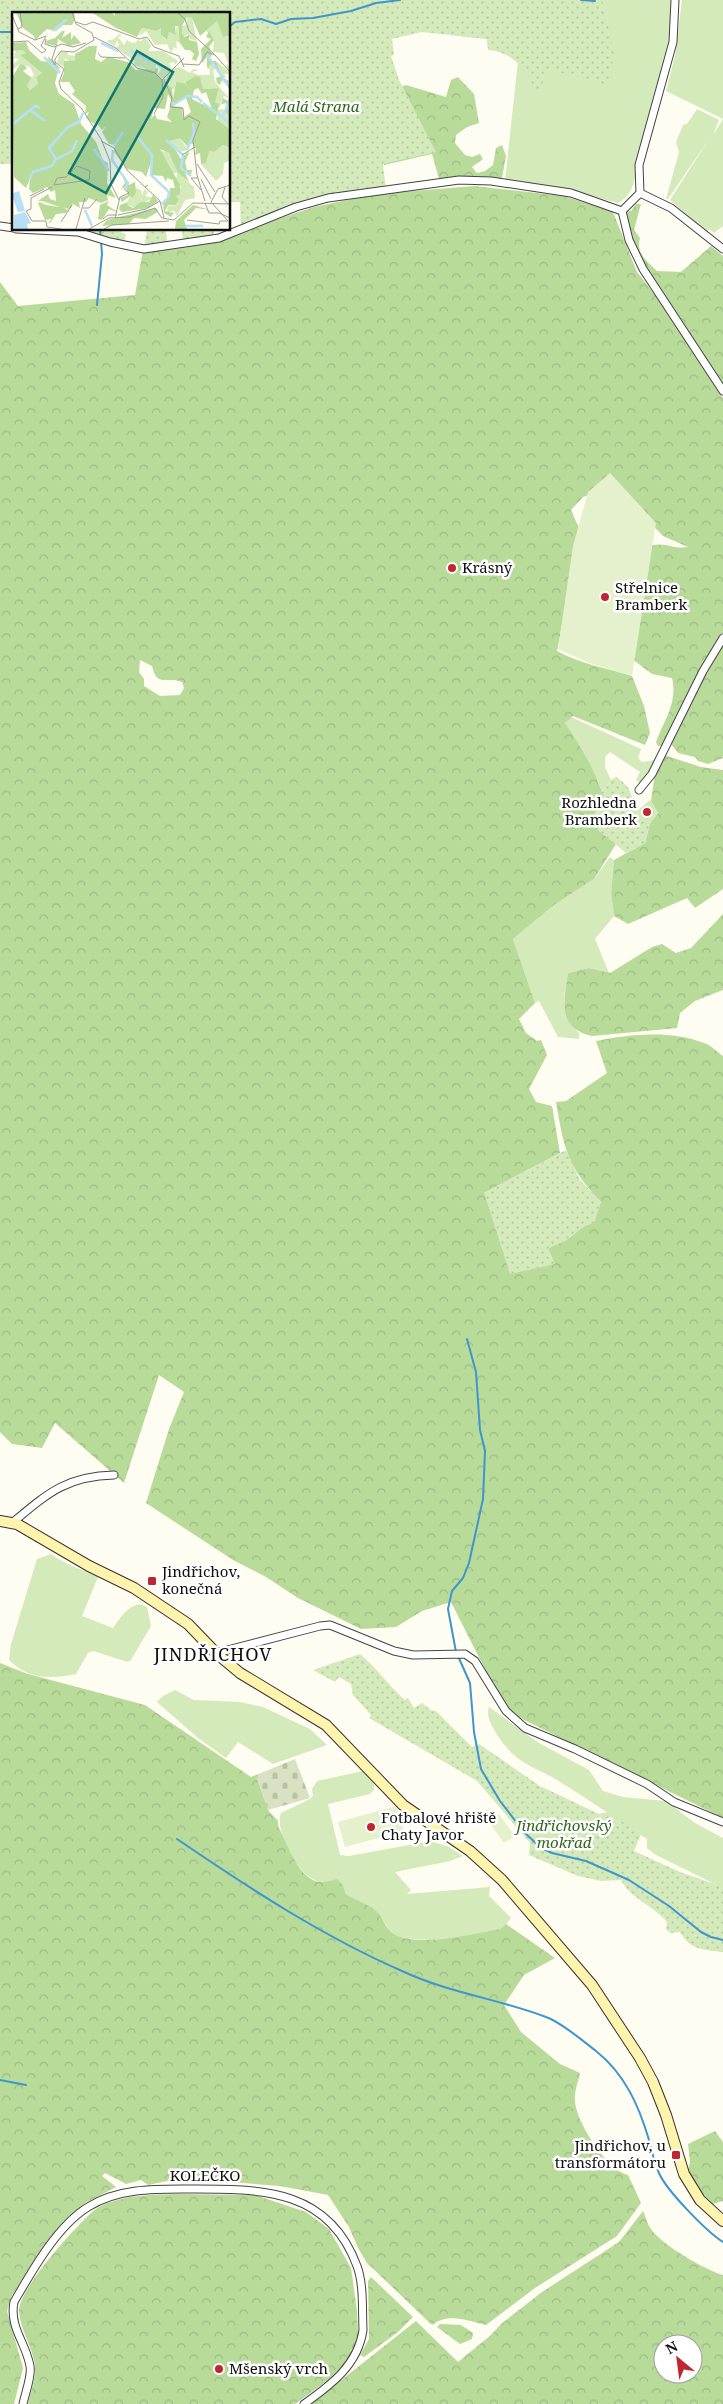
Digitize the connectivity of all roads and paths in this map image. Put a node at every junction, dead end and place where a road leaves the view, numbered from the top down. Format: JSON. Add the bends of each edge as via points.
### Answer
{"nodes":[{"id":1,"x":675,"y":0,"type":"edge"},
{"id":2,"x":640,"y":193,"type":"junction"},
{"id":3,"x":622,"y":211,"type":"junction"},
{"id":4,"x":46,"y":230,"type":"edge"},
{"id":5,"x":723,"y":249,"type":"edge"},
{"id":6,"x":723,"y":391,"type":"edge"},
{"id":7,"x":723,"y":638,"type":"edge"},
{"id":8,"x":639,"y":790,"type":"dead end"},
{"id":9,"x":114,"y":1475,"type":"dead end"},
{"id":10,"x":0,"y":1521,"type":"edge"},
{"id":11,"x":12,"y":1522,"type":"junction"},
{"id":12,"x":216,"y":1653,"type":"junction"},
{"id":13,"x":723,"y":1822,"type":"edge"},
{"id":14,"x":723,"y":2221,"type":"edge"},
{"id":15,"x":23,"y":2404,"type":"edge"},
{"id":16,"x":304,"y":2404,"type":"edge"}],
"edges":[{"from":1,"to":2,"type":"street","via":[[673,42],[639,165]]},
{"from":2,"to":3,"type":"street"},
{"from":2,"to":5,"type":"street","via":[[671,208]]},
{"from":3,"to":4,"type":"street","via":[[571,193],[491,181],[459,180],[328,198],[296,207],[219,238],[144,248],[78,232]]},
{"from":3,"to":6,"type":"street","via":[[624,226],[639,262]]},
{"from":7,"to":8,"type":"street","via":[[652,774]]},
{"from":9,"to":11,"type":"street","via":[[81,1478],[62,1484]]},
{"from":10,"to":11,"type":"street"},
{"from":11,"to":12,"type":"street","via":[[134,1588],[188,1624]]},
{"from":12,"to":13,"type":"street","via":[[330,1625],[413,1655],[466,1654],[475,1661],[506,1711],[525,1728],[575,1748],[647,1784],[674,1802]]},
{"from":12,"to":14,"type":"street","via":[[240,1673],[326,1725],[403,1805],[470,1851],[502,1880],[592,1985],[640,2058],[666,2115],[684,2174],[692,2189]]},
{"from":15,"to":16,"type":"street","name":"KOLEČKO","via":[[30,2367],[15,2328],[13,2310],[40,2260],[79,2214],[95,2204],[148,2189],[190,2189],[257,2190],[304,2203],[326,2219],[345,2242],[357,2267],[362,2340],[344,2372]]}]}
